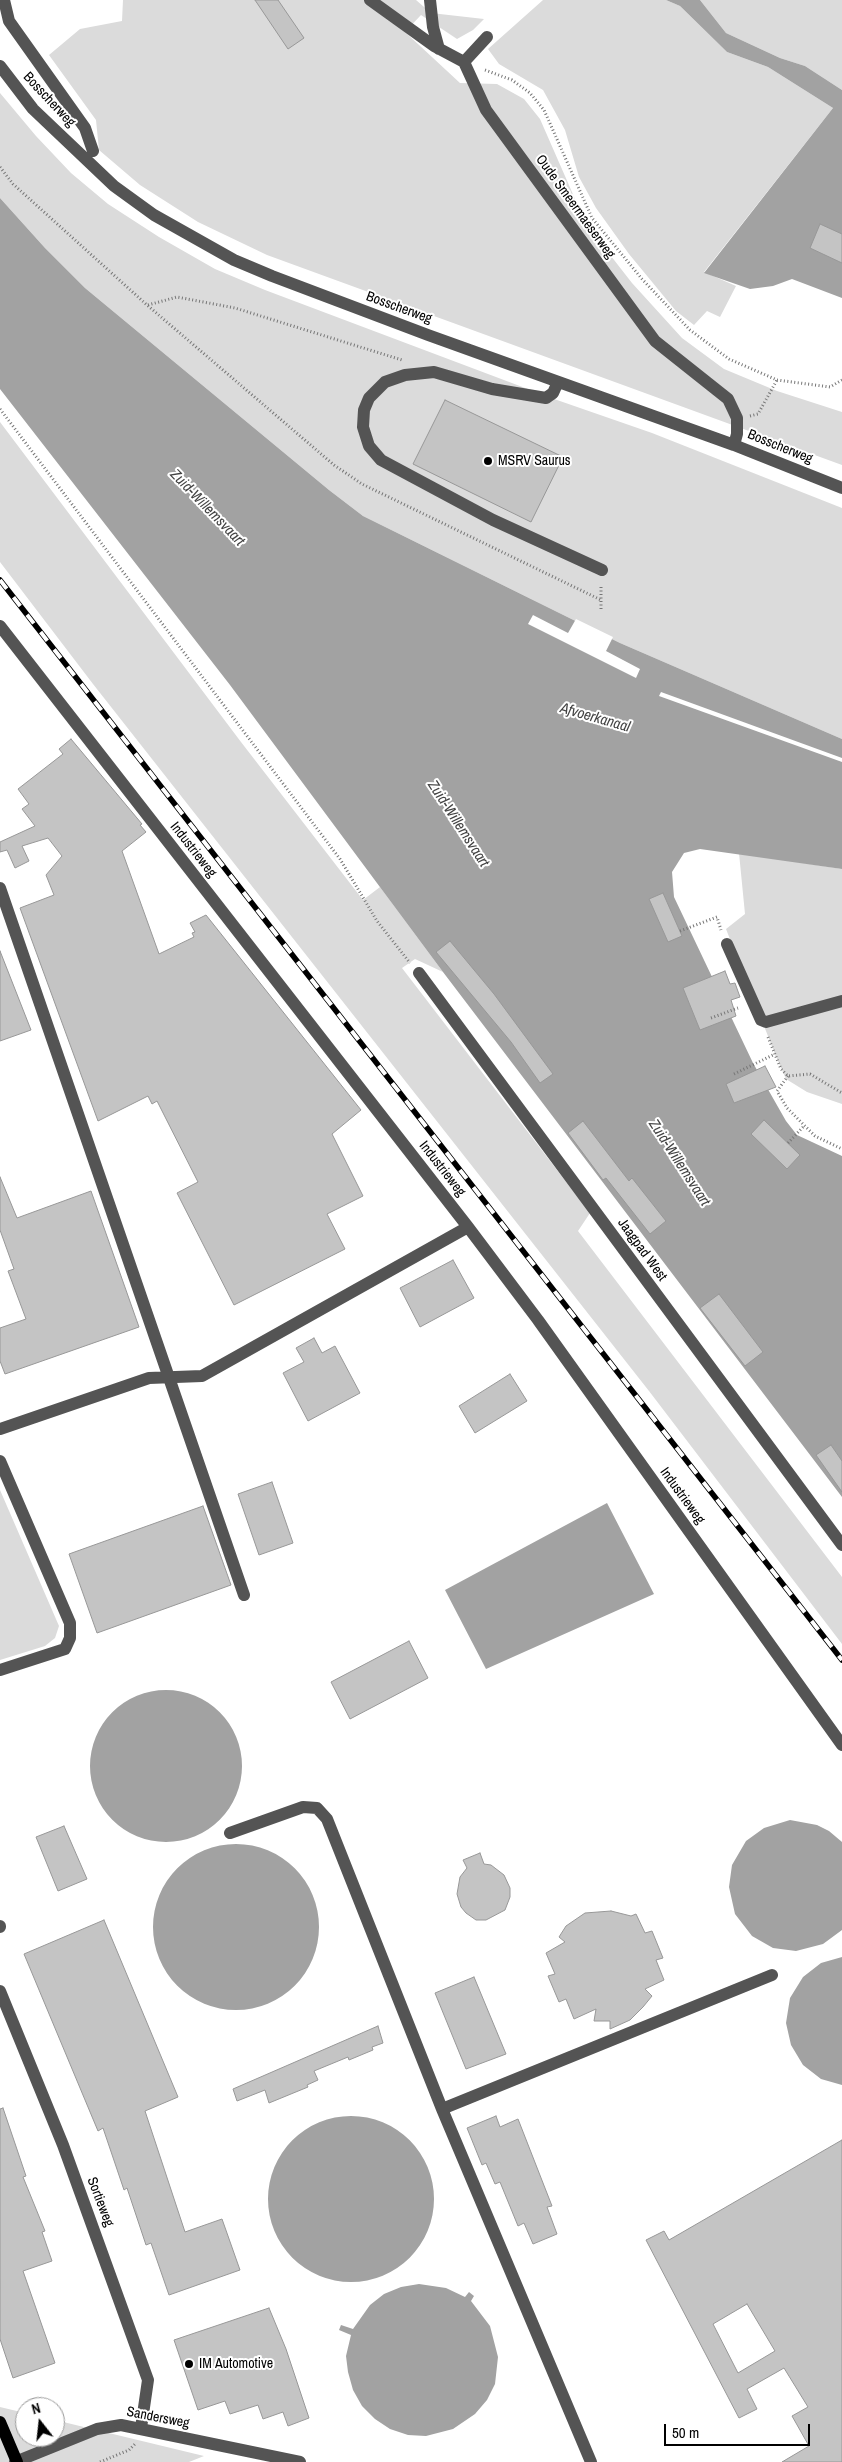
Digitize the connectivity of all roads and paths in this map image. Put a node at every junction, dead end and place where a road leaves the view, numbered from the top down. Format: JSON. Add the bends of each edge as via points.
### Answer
{"nodes":[{"id":1,"x":4,"y":0,"type":"edge"},
{"id":2,"x":370,"y":0,"type":"edge"},
{"id":3,"x":430,"y":0,"type":"edge"},
{"id":4,"x":487,"y":37,"type":"dead end"},
{"id":5,"x":439,"y":49,"type":"junction"},
{"id":6,"x":464,"y":62,"type":"junction"},
{"id":7,"x":0,"y":66,"type":"edge"},
{"id":8,"x":93,"y":152,"type":"dead end"},
{"id":9,"x":0,"y":167,"type":"edge"},
{"id":10,"x":147,"y":305,"type":"junction"},
{"id":11,"x":407,"y":362,"type":"dead end"},
{"id":12,"x":777,"y":380,"type":"junction"},
{"id":13,"x":842,"y":380,"type":"edge"},
{"id":14,"x":558,"y":382,"type":"junction"},
{"id":15,"x":0,"y":409,"type":"edge"},
{"id":16,"x":758,"y":414,"type":"dead end"},
{"id":17,"x":734,"y":445,"type":"junction"},
{"id":18,"x":842,"y":488,"type":"edge"},
{"id":19,"x":602,"y":570,"type":"joint"},
{"id":20,"x":601,"y":600,"type":"junction"},
{"id":21,"x":601,"y":609,"type":"dead end"},
{"id":22,"x":0,"y":626,"type":"edge"},
{"id":23,"x":0,"y":888,"type":"edge"},
{"id":24,"x":680,"y":931,"type":"dead end"},
{"id":25,"x":727,"y":944,"type":"joint"},
{"id":26,"x":419,"y":973,"type":"joint"},
{"id":27,"x":842,"y":1001,"type":"edge"},
{"id":28,"x":732,"y":1010,"type":"dead end"},
{"id":29,"x":711,"y":1018,"type":"dead end"},
{"id":30,"x":761,"y":1020,"type":"junction"},
{"id":31,"x":775,"y":1054,"type":"junction"},
{"id":32,"x":734,"y":1074,"type":"dead end"},
{"id":33,"x":788,"y":1076,"type":"junction"},
{"id":34,"x":842,"y":1093,"type":"edge"},
{"id":35,"x":804,"y":1126,"type":"junction"},
{"id":36,"x":788,"y":1143,"type":"dead end"},
{"id":37,"x":842,"y":1149,"type":"edge"},
{"id":38,"x":468,"y":1227,"type":"junction"},
{"id":39,"x":171,"y":1379,"type":"junction"},
{"id":40,"x":0,"y":1429,"type":"edge"},
{"id":41,"x":0,"y":1462,"type":"edge"},
{"id":42,"x":842,"y":1545,"type":"edge"},
{"id":43,"x":244,"y":1595,"type":"dead end"},
{"id":44,"x":0,"y":1670,"type":"edge"},
{"id":45,"x":842,"y":1745,"type":"edge"},
{"id":46,"x":230,"y":1833,"type":"dead end"},
{"id":47,"x":772,"y":1975,"type":"dead end"},
{"id":48,"x":0,"y":1991,"type":"edge"},
{"id":49,"x":442,"y":2109,"type":"junction"},
{"id":50,"x":0,"y":2422,"type":"edge"},
{"id":51,"x":142,"y":2428,"type":"junction"},
{"id":52,"x":134,"y":2445,"type":"dead end"},
{"id":53,"x":16,"y":2462,"type":"edge"},
{"id":54,"x":100,"y":2462,"type":"edge"},
{"id":55,"x":300,"y":2462,"type":"edge"},
{"id":56,"x":591,"y":2462,"type":"edge"}],
"edges":[{"from":1,"to":8,"type":"street","via":[[9,21],[85,128]]},
{"from":2,"to":5,"type":"street"},
{"from":3,"to":5,"type":"street"},
{"from":4,"to":6,"type":"street"},
{"from":5,"to":6,"type":"street"},
{"from":6,"to":12,"type":"path","via":[[512,80],[530,93],[544,110],[592,218],[690,330],[729,360]]},
{"from":6,"to":17,"type":"street","name":"Oude Smeermaeserweg","via":[[486,110],[655,341],[728,399],[737,418]]},
{"from":7,"to":14,"type":"street","name":"Bosscherweg","via":[[33,109],[114,186],[195,240],[272,276]]},
{"from":9,"to":10,"type":"path","via":[[13,184]]},
{"from":10,"to":11,"type":"path","via":[[177,297],[235,308]]},
{"from":10,"to":20,"type":"path","via":[[334,465],[362,484]]},
{"from":12,"to":13,"type":"path","via":[[830,387]]},
{"from":12,"to":16,"type":"path"},
{"from":14,"to":17,"type":"street","name":"Bosscherweg"},
{"from":14,"to":19,"type":"street","via":[[553,393],[546,398],[492,389],[434,372],[405,375],[385,382],[369,398],[363,427],[369,446],[381,460],[493,520]]},
{"from":15,"to":26,"type":"path","via":[[340,859],[377,921]]},
{"from":17,"to":18,"type":"street","name":"Bosscherweg"},
{"from":19,"to":20,"type":"path"},
{"from":20,"to":21,"type":"path"},
{"from":22,"to":38,"type":"street","name":"Industrieweg"},
{"from":23,"to":39,"type":"street"},
{"from":24,"to":25,"type":"path","via":[[717,917]]},
{"from":25,"to":30,"type":"street"},
{"from":26,"to":42,"type":"street","name":"Jaagpad West"},
{"from":27,"to":30,"type":"street","via":[[766,1022]]},
{"from":28,"to":29,"type":"path"},
{"from":30,"to":31,"type":"path"},
{"from":31,"to":32,"type":"path"},
{"from":31,"to":33,"type":"path"},
{"from":33,"to":34,"type":"path","via":[[810,1074]]},
{"from":33,"to":35,"type":"path","via":[[777,1091]]},
{"from":35,"to":36,"type":"path"},
{"from":35,"to":37,"type":"path","via":[[822,1141]]},
{"from":38,"to":39,"type":"street","via":[[202,1376]]},
{"from":38,"to":45,"type":"street","name":"Industrieweg"},
{"from":39,"to":40,"type":"street","via":[[149,1378]]},
{"from":39,"to":43,"type":"street"},
{"from":41,"to":44,"type":"street","via":[[70,1623],[70,1638],[65,1649]]},
{"from":46,"to":49,"type":"street","via":[[303,1808],[317,1808],[327,1819]]},
{"from":47,"to":49,"type":"street"},
{"from":48,"to":51,"type":"street","name":"Sortieweg","via":[[63,2145],[148,2380]]},
{"from":49,"to":56,"type":"street"},
{"from":50,"to":53,"type":"main road"},
{"from":51,"to":53,"type":"street","name":"Sandersweg","via":[[118,2425],[97,2429]]},
{"from":51,"to":55,"type":"street","name":"Sandersweg"},
{"from":52,"to":54,"type":"path"}]}
